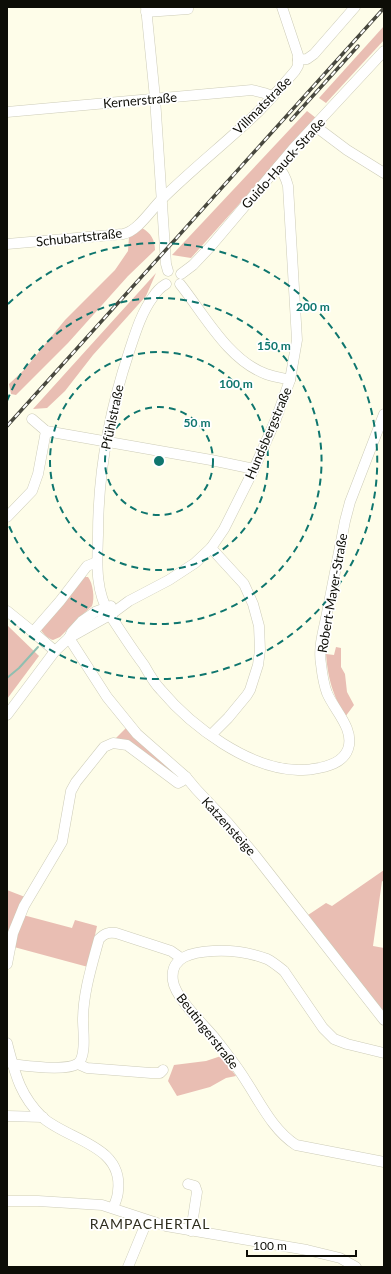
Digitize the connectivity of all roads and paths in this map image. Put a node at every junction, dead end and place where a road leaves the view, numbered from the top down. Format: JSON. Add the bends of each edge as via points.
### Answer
{"nodes":[{"id":1,"x":282,"y":7,"type":"edge"},
{"id":2,"x":355,"y":7,"type":"edge"},
{"id":3,"x":188,"y":8,"type":"edge"},
{"id":4,"x":146,"y":10,"type":"edge"},
{"id":5,"x":384,"y":51,"type":"edge"},
{"id":6,"x":298,"y":60,"type":"junction"},
{"id":7,"x":272,"y":96,"type":"junction"},
{"id":8,"x":155,"y":98,"type":"junction"},
{"id":9,"x":7,"y":112,"type":"edge"},
{"id":10,"x":315,"y":126,"type":"junction"},
{"id":11,"x":278,"y":167,"type":"junction"},
{"id":12,"x":384,"y":173,"type":"edge"},
{"id":13,"x":161,"y":200,"type":"junction"},
{"id":14,"x":7,"y":244,"type":"edge"},
{"id":15,"x":168,"y":271,"type":"junction"},
{"id":16,"x":180,"y":279,"type":"junction"},
{"id":17,"x":166,"y":284,"type":"junction"},
{"id":18,"x":290,"y":380,"type":"junction"},
{"id":19,"x":384,"y":414,"type":"edge"},
{"id":20,"x":32,"y":419,"type":"dead end"},
{"id":21,"x":46,"y":431,"type":"junction"},
{"id":22,"x":106,"y":442,"type":"junction"},
{"id":23,"x":254,"y":469,"type":"junction"},
{"id":24,"x":7,"y":517,"type":"edge"},
{"id":25,"x":211,"y":548,"type":"junction"},
{"id":26,"x":97,"y":562,"type":"junction"},
{"id":27,"x":7,"y":611,"type":"edge"},
{"id":28,"x":108,"y":612,"type":"junction"},
{"id":29,"x":33,"y":632,"type":"junction"},
{"id":30,"x":69,"y":638,"type":"junction"},
{"id":31,"x":55,"y":651,"type":"junction"},
{"id":32,"x":7,"y":715,"type":"edge"},
{"id":33,"x":211,"y":735,"type":"junction"},
{"id":34,"x":186,"y":777,"type":"junction"},
{"id":35,"x":181,"y":958,"type":"junction"},
{"id":36,"x":7,"y":964,"type":"edge"},
{"id":37,"x":384,"y":1020,"type":"edge"},
{"id":38,"x":7,"y":1043,"type":"edge"},
{"id":39,"x":384,"y":1052,"type":"edge"},
{"id":40,"x":12,"y":1064,"type":"junction"},
{"id":41,"x":78,"y":1064,"type":"junction"},
{"id":42,"x":163,"y":1070,"type":"dead end"},
{"id":43,"x":7,"y":1116,"type":"edge"},
{"id":44,"x":43,"y":1118,"type":"junction"},
{"id":45,"x":384,"y":1162,"type":"edge"},
{"id":46,"x":188,"y":1184,"type":"dead end"},
{"id":47,"x":7,"y":1201,"type":"edge"},
{"id":48,"x":113,"y":1208,"type":"junction"},
{"id":49,"x":147,"y":1221,"type":"junction"},
{"id":50,"x":191,"y":1231,"type":"junction"},
{"id":51,"x":128,"y":1267,"type":"edge"},
{"id":52,"x":356,"y":1267,"type":"edge"}],
"edges":[{"from":1,"to":6,"type":"street"},
{"from":2,"to":6,"type":"street","via":[[314,54],[307,59]]},
{"from":3,"to":4,"type":"street"},
{"from":4,"to":8,"type":"street"},
{"from":5,"to":10,"type":"street","name":"Guido-Hauck-Straße"},
{"from":6,"to":7,"type":"street","name":"Villmatstraße","via":[[295,71]]},
{"from":7,"to":8,"type":"street","name":"Kernerstraße","via":[[252,90]]},
{"from":7,"to":13,"type":"street","name":"Villmatstraße","via":[[259,112]]},
{"from":8,"to":9,"type":"street","name":"Kernerstraße"},
{"from":8,"to":13,"type":"street"},
{"from":10,"to":11,"type":"street","name":"Guido-Hauck-Straße"},
{"from":10,"to":12,"type":"street"},
{"from":11,"to":16,"type":"street","name":"Guido-Hauck-Straße"},
{"from":11,"to":18,"type":"street","name":"Hundsbergstraße","via":[[284,173],[288,186],[297,340]]},
{"from":13,"to":14,"type":"street","name":"Schubartstraße","via":[[135,228],[126,233]]},
{"from":13,"to":15,"type":"street"},
{"from":15,"to":16,"type":"street","via":[[174,269],[179,272]]},
{"from":15,"to":17,"type":"street","via":[[164,275]]},
{"from":16,"to":17,"type":"street","via":[[173,287]]},
{"from":16,"to":18,"type":"street","via":[[218,335],[234,353],[266,374]]},
{"from":17,"to":22,"type":"street","name":"Pfühlstraße","via":[[153,296],[136,331],[116,395]]},
{"from":18,"to":23,"type":"street","name":"Hundsbergstraße"},
{"from":19,"to":33,"type":"street","name":"Robert-Mayer-Straße","via":[[350,502],[322,640],[320,663],[328,694],[343,720],[348,735],[347,750],[335,763],[321,768],[287,770],[248,758]]},
{"from":20,"to":21,"type":"street"},
{"from":21,"to":22,"type":"street"},
{"from":21,"to":24,"type":"street","via":[[32,491]]},
{"from":22,"to":23,"type":"street"},
{"from":22,"to":26,"type":"street","name":"Pfühlstraße","via":[[100,492]]},
{"from":23,"to":25,"type":"street","name":"Hundsbergstraße","via":[[224,529]]},
{"from":25,"to":28,"type":"street","name":"Hundsbergstraße","via":[[169,580]]},
{"from":25,"to":33,"type":"street","via":[[244,584],[259,626],[260,650],[250,690]]},
{"from":26,"to":28,"type":"street","name":"Pfühlstraße","via":[[99,587]]},
{"from":26,"to":29,"type":"street","via":[[84,569]]},
{"from":27,"to":29,"type":"street"},
{"from":28,"to":30,"type":"street","name":"Hundsbergstraße","via":[[95,612],[82,621]]},
{"from":28,"to":33,"type":"street","name":"Robert-Mayer-Straße","via":[[160,690],[188,718]]},
{"from":29,"to":31,"type":"street"},
{"from":30,"to":31,"type":"street","name":"Hundsbergstraße"},
{"from":30,"to":34,"type":"street","name":"Katzensteige","via":[[107,697],[136,734]]},
{"from":31,"to":32,"type":"street","name":"Hundsbergstraße"},
{"from":34,"to":36,"type":"street","via":[[178,783],[127,745],[114,744],[104,748],[71,790],[62,842],[24,906],[13,933]]},
{"from":34,"to":37,"type":"street","name":"Katzensteige","via":[[254,854]]},
{"from":35,"to":39,"type":"street","via":[[217,951],[267,959],[284,971],[323,1028],[334,1038],[347,1044]]},
{"from":35,"to":41,"type":"street","via":[[171,951],[116,933],[109,932],[99,939],[85,995],[83,1050]]},
{"from":35,"to":45,"type":"street","name":"Beutingerstraße","via":[[174,968],[172,980],[176,992],[235,1066],[280,1132],[296,1145]]},
{"from":38,"to":40,"type":"street"},
{"from":40,"to":41,"type":"street","via":[[68,1067]]},
{"from":40,"to":44,"type":"street","via":[[24,1095]]},
{"from":41,"to":42,"type":"street","via":[[87,1068],[151,1073],[160,1073]]},
{"from":43,"to":44,"type":"street"},
{"from":44,"to":48,"type":"street","via":[[98,1150],[111,1161],[119,1184]]},
{"from":46,"to":50,"type":"street","via":[[195,1186],[197,1192]]},
{"from":47,"to":48,"type":"street","via":[[88,1204]]},
{"from":48,"to":49,"type":"street"},
{"from":49,"to":50,"type":"street"},
{"from":49,"to":51,"type":"street"},
{"from":50,"to":52,"type":"street","via":[[307,1250],[337,1257]]}]}
